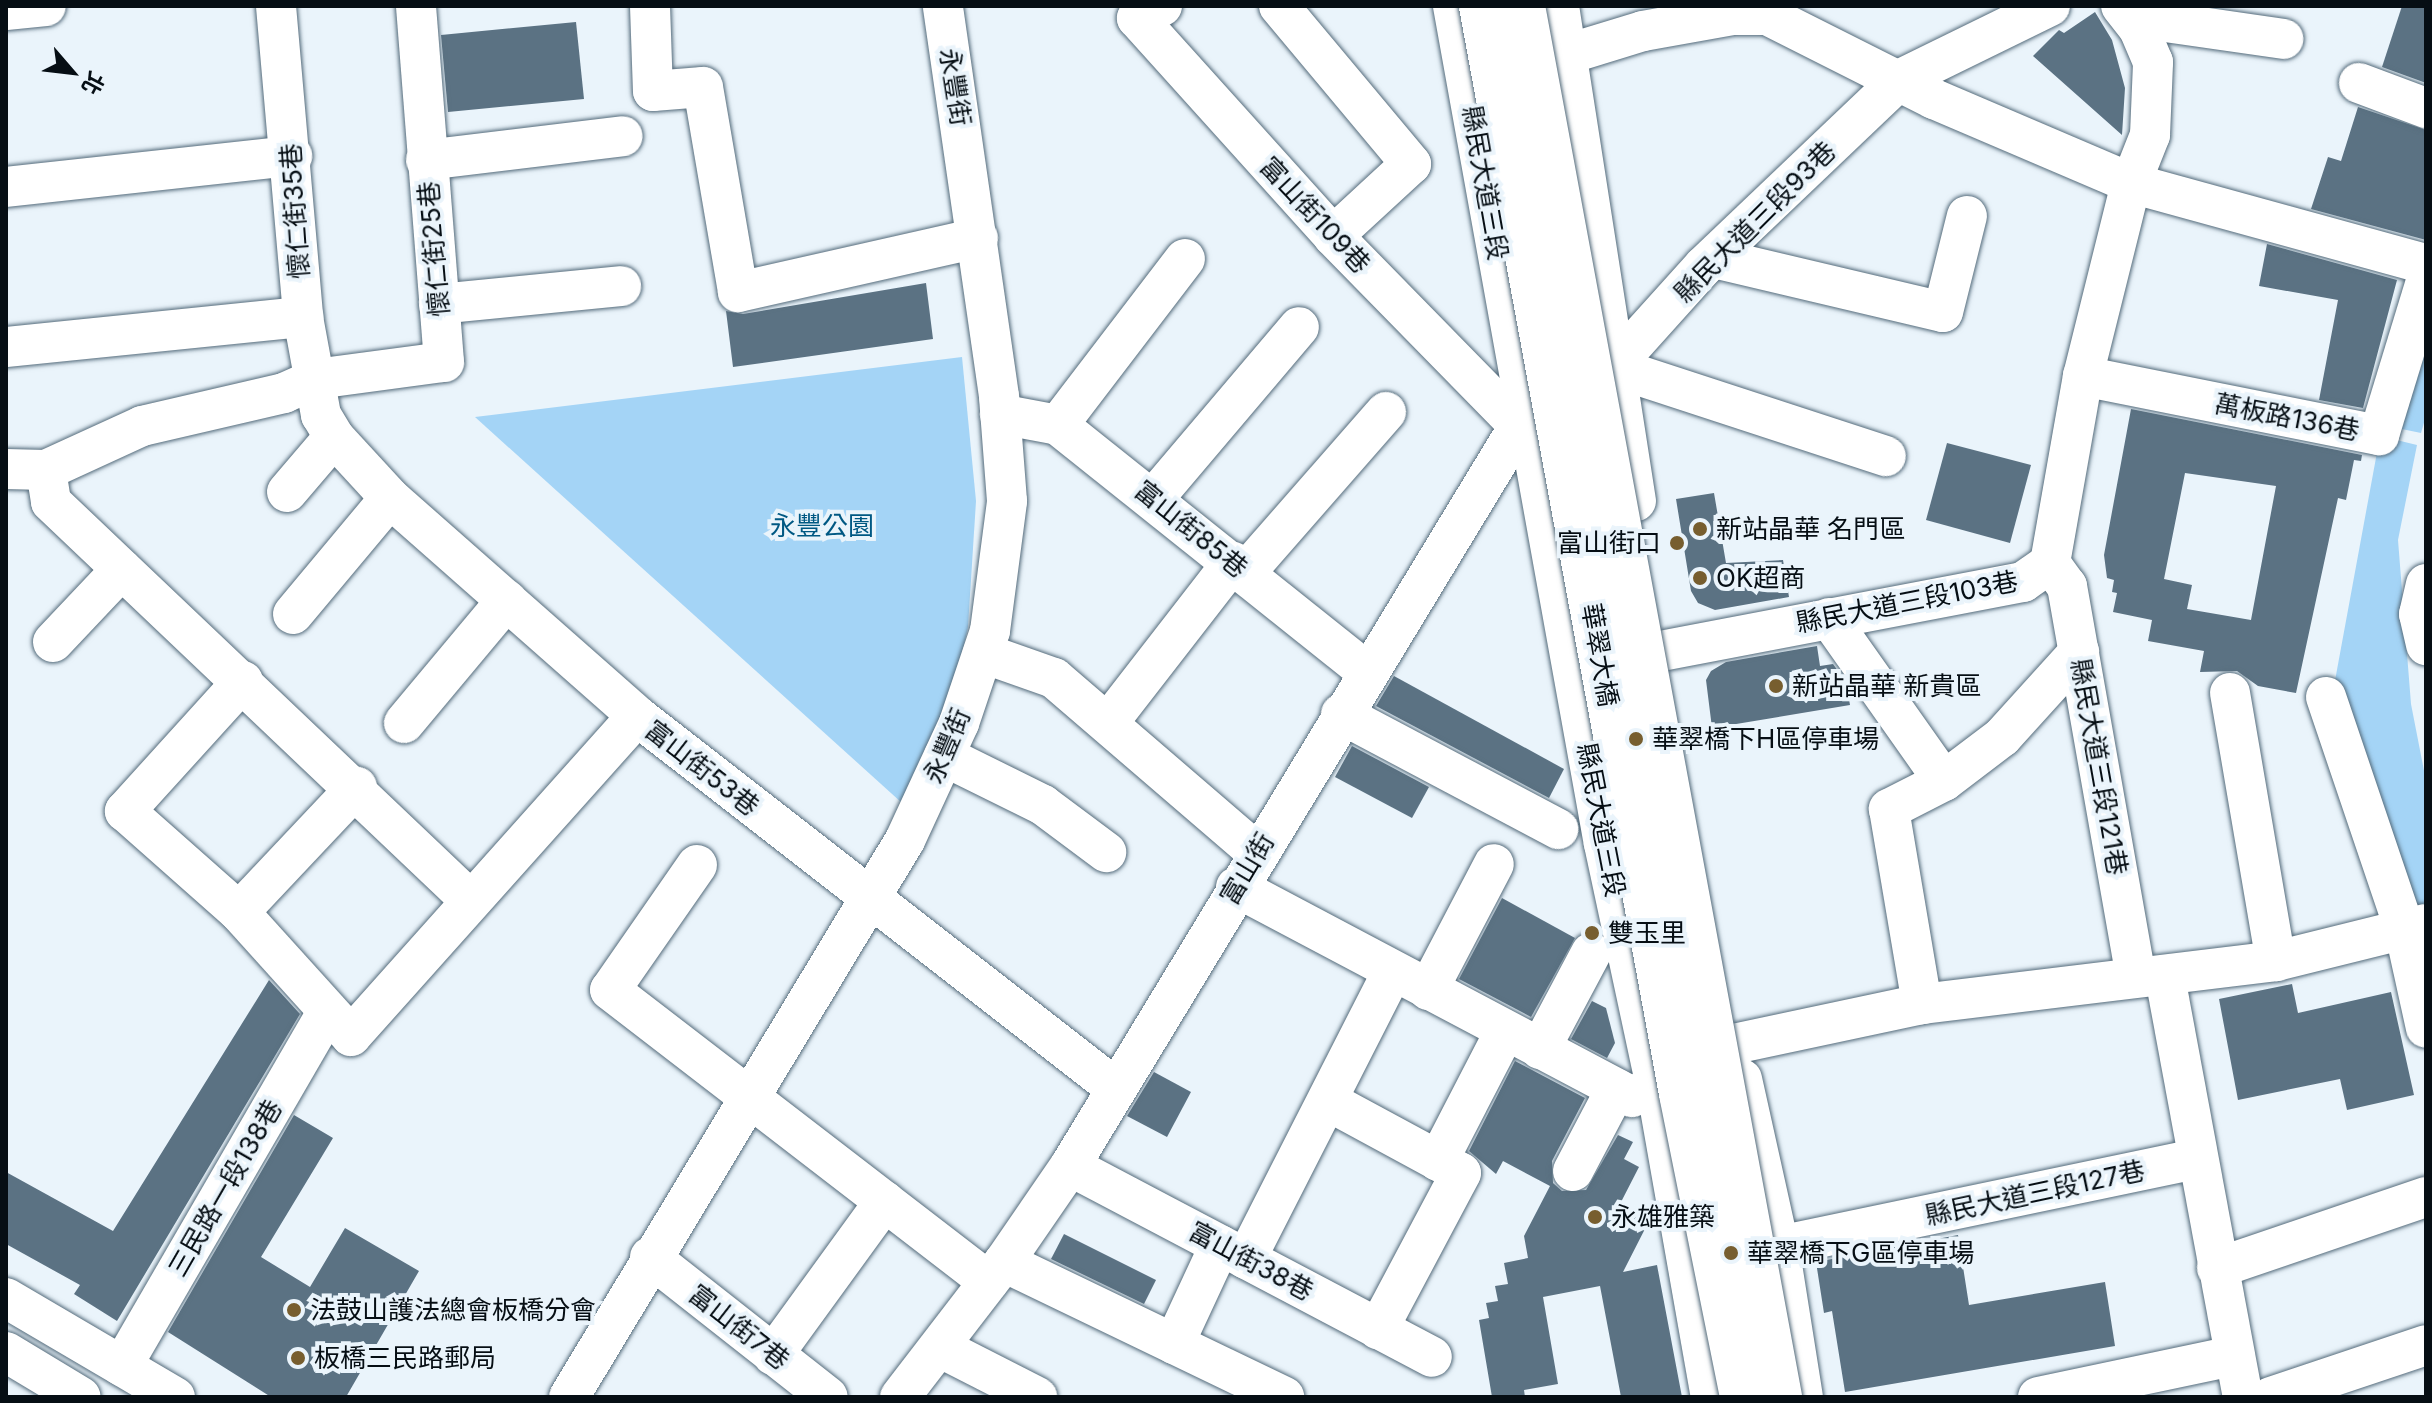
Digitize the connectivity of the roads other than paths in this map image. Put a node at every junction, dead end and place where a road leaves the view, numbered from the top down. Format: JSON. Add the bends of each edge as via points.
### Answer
{"nodes":[{"id":1,"x":46,"y":6,"type":"edge"},
{"id":2,"x":276,"y":6,"type":"edge"},
{"id":3,"x":416,"y":6,"type":"edge"},
{"id":4,"x":650,"y":6,"type":"edge"},
{"id":5,"x":943,"y":6,"type":"edge"},
{"id":6,"x":1162,"y":6,"type":"edge"},
{"id":7,"x":1279,"y":6,"type":"edge"},
{"id":8,"x":1453,"y":6,"type":"edge"},
{"id":9,"x":1481,"y":6,"type":"edge"},
{"id":10,"x":1523,"y":6,"type":"edge"},
{"id":11,"x":1559,"y":6,"type":"edge"},
{"id":12,"x":2050,"y":6,"type":"edge"},
{"id":13,"x":6,"y":10,"type":"edge"},
{"id":14,"x":1766,"y":11,"type":"edge"},
{"id":15,"x":2126,"y":12,"type":"edge"},
{"id":16,"x":2283,"y":39,"type":"dead end"},
{"id":17,"x":1568,"y":54,"type":"junction"},
{"id":18,"x":1899,"y":80,"type":"junction"},
{"id":19,"x":2359,"y":83,"type":"dead end"},
{"id":20,"x":2426,"y":108,"type":"edge"},
{"id":21,"x":623,"y":136,"type":"dead end"},
{"id":22,"x":292,"y":156,"type":"junction"},
{"id":23,"x":426,"y":160,"type":"junction"},
{"id":24,"x":2131,"y":183,"type":"junction"},
{"id":25,"x":6,"y":187,"type":"edge"},
{"id":26,"x":1967,"y":216,"type":"dead end"},
{"id":27,"x":1333,"y":236,"type":"junction"},
{"id":28,"x":978,"y":238,"type":"junction"},
{"id":29,"x":1714,"y":258,"type":"junction"},
{"id":30,"x":1185,"y":259,"type":"dead end"},
{"id":31,"x":2426,"y":264,"type":"edge"},
{"id":32,"x":2426,"y":281,"type":"edge"},
{"id":33,"x":621,"y":286,"type":"dead end"},
{"id":34,"x":439,"y":304,"type":"junction"},
{"id":35,"x":303,"y":317,"type":"junction"},
{"id":36,"x":1299,"y":327,"type":"dead end"},
{"id":37,"x":6,"y":347,"type":"edge"},
{"id":38,"x":1613,"y":367,"type":"junction"},
{"id":39,"x":2083,"y":376,"type":"junction"},
{"id":40,"x":324,"y":410,"type":"junction"},
{"id":41,"x":1386,"y":412,"type":"dead end"},
{"id":42,"x":1000,"y":414,"type":"junction"},
{"id":43,"x":1523,"y":419,"type":"junction"},
{"id":44,"x":1058,"y":425,"type":"junction"},
{"id":45,"x":1886,"y":456,"type":"dead end"},
{"id":46,"x":6,"y":469,"type":"edge"},
{"id":47,"x":46,"y":470,"type":"junction"},
{"id":48,"x":287,"y":492,"type":"dead end"},
{"id":49,"x":390,"y":498,"type":"junction"},
{"id":50,"x":1154,"y":498,"type":"junction"},
{"id":51,"x":2050,"y":563,"type":"junction"},
{"id":52,"x":1239,"y":567,"type":"junction"},
{"id":53,"x":122,"y":569,"type":"junction"},
{"id":54,"x":2426,"y":584,"type":"edge"},
{"id":55,"x":507,"y":600,"type":"junction"},
{"id":56,"x":293,"y":614,"type":"dead end"},
{"id":57,"x":1829,"y":618,"type":"junction"},
{"id":58,"x":53,"y":642,"type":"dead end"},
{"id":59,"x":2426,"y":645,"type":"edge"},
{"id":60,"x":1661,"y":651,"type":"junction"},
{"id":61,"x":2079,"y":652,"type":"junction"},
{"id":62,"x":983,"y":653,"type":"junction"},
{"id":63,"x":1367,"y":672,"type":"junction"},
{"id":64,"x":243,"y":681,"type":"junction"},
{"id":65,"x":2230,"y":693,"type":"dead end"},
{"id":66,"x":2326,"y":697,"type":"dead end"},
{"id":67,"x":1341,"y":714,"type":"junction"},
{"id":68,"x":637,"y":716,"type":"junction"},
{"id":69,"x":404,"y":723,"type":"dead end"},
{"id":70,"x":1108,"y":723,"type":"junction"},
{"id":71,"x":944,"y":756,"type":"junction"},
{"id":72,"x":1944,"y":781,"type":"junction"},
{"id":73,"x":357,"y":787,"type":"junction"},
{"id":74,"x":1558,"y":829,"type":"dead end"},
{"id":75,"x":1106,"y":852,"type":"dead end"},
{"id":76,"x":1256,"y":852,"type":"junction"},
{"id":77,"x":1494,"y":864,"type":"dead end"},
{"id":78,"x":697,"y":865,"type":"dead end"},
{"id":79,"x":1236,"y":887,"type":"junction"},
{"id":80,"x":469,"y":899,"type":"junction"},
{"id":81,"x":869,"y":899,"type":"junction"},
{"id":82,"x":239,"y":912,"type":"junction"},
{"id":83,"x":2415,"y":926,"type":"edge"},
{"id":84,"x":1591,"y":953,"type":"dead end"},
{"id":85,"x":2276,"y":961,"type":"junction"},
{"id":86,"x":1393,"y":971,"type":"junction"},
{"id":87,"x":2150,"y":977,"type":"junction"},
{"id":88,"x":1428,"y":990,"type":"junction"},
{"id":89,"x":1922,"y":1004,"type":"junction"},
{"id":90,"x":328,"y":1011,"type":"junction"},
{"id":91,"x":2426,"y":1028,"type":"edge"},
{"id":92,"x":1505,"y":1031,"type":"junction"},
{"id":93,"x":1734,"y":1044,"type":"junction"},
{"id":94,"x":1540,"y":1049,"type":"junction"},
{"id":95,"x":1656,"y":1086,"type":"junction"},
{"id":96,"x":1114,"y":1087,"type":"junction"},
{"id":97,"x":1616,"y":1089,"type":"junction"},
{"id":98,"x":748,"y":1096,"type":"junction"},
{"id":99,"x":1328,"y":1101,"type":"junction"},
{"id":100,"x":2197,"y":1159,"type":"junction"},
{"id":101,"x":1438,"y":1161,"type":"junction"},
{"id":102,"x":1070,"y":1166,"type":"junction"},
{"id":103,"x":1573,"y":1171,"type":"dead end"},
{"id":104,"x":2426,"y":1197,"type":"edge"},
{"id":105,"x":885,"y":1201,"type":"junction"},
{"id":106,"x":1779,"y":1246,"type":"junction"},
{"id":107,"x":1233,"y":1252,"type":"junction"},
{"id":108,"x":650,"y":1257,"type":"junction"},
{"id":109,"x":2217,"y":1268,"type":"junction"},
{"id":110,"x":996,"y":1272,"type":"junction"},
{"id":111,"x":6,"y":1298,"type":"edge"},
{"id":112,"x":1378,"y":1329,"type":"junction"},
{"id":113,"x":1174,"y":1344,"type":"junction"},
{"id":114,"x":2426,"y":1345,"type":"edge"},
{"id":115,"x":941,"y":1348,"type":"junction"},
{"id":116,"x":6,"y":1352,"type":"edge"},
{"id":117,"x":773,"y":1355,"type":"junction"},
{"id":118,"x":2233,"y":1356,"type":"junction"},
{"id":119,"x":1432,"y":1357,"type":"dead end"},
{"id":120,"x":122,"y":1366,"type":"junction"},
{"id":121,"x":81,"y":1397,"type":"edge"},
{"id":122,"x":175,"y":1397,"type":"edge"},
{"id":123,"x":569,"y":1397,"type":"edge"},
{"id":124,"x":828,"y":1397,"type":"edge"},
{"id":125,"x":900,"y":1397,"type":"edge"},
{"id":126,"x":1037,"y":1397,"type":"edge"},
{"id":127,"x":1284,"y":1397,"type":"edge"},
{"id":128,"x":1711,"y":1397,"type":"edge"},
{"id":129,"x":1742,"y":1397,"type":"edge"},
{"id":130,"x":1780,"y":1397,"type":"edge"},
{"id":131,"x":1803,"y":1397,"type":"edge"},
{"id":132,"x":2038,"y":1397,"type":"edge"},
{"id":133,"x":2243,"y":1397,"type":"edge"},
{"id":134,"x":2271,"y":1397,"type":"edge"}],
"edges":[{"from":1,"to":13,"type":"street"},
{"from":2,"to":22,"type":"street","name":"懷仁街35巷"},
{"from":3,"to":23,"type":"street","name":"懷仁街25巷"},
{"from":4,"to":28,"type":"street","via":[[653,91],[703,87],[738,292]]},
{"from":5,"to":28,"type":"street","name":"永豐街"},
{"from":6,"to":27,"type":"street","name":"富山街109巷","via":[[1137,18]]},
{"from":7,"to":27,"type":"street","via":[[1411,164]]},
{"from":8,"to":43,"type":"street","name":"縣民大道三段"},
{"from":9,"to":129,"type":"highway","name":"華翠大橋","bridge":true,"via":[[1681,1094]]},
{"from":10,"to":130,"type":"highway","name":"華翠大橋","bridge":true},
{"from":11,"to":17,"type":"street"},
{"from":12,"to":18,"type":"street","name":"縣民大道三段93巷"},
{"from":14,"to":17,"type":"street","via":[[1643,31]]},
{"from":14,"to":18,"type":"street"},
{"from":15,"to":16,"type":"street"},
{"from":15,"to":24,"type":"street","name":"縣民大道三段103巷","via":[[2153,62],[2155,96],[2150,135]]},
{"from":17,"to":38,"type":"street"},
{"from":18,"to":24,"type":"street"},
{"from":18,"to":29,"type":"street","name":"縣民大道三段93巷"},
{"from":19,"to":20,"type":"street"},
{"from":21,"to":23,"type":"street"},
{"from":22,"to":25,"type":"street"},
{"from":22,"to":35,"type":"street","name":"懷仁街35巷"},
{"from":23,"to":34,"type":"street","name":"懷仁街25巷"},
{"from":24,"to":31,"type":"street"},
{"from":24,"to":39,"type":"street","name":"縣民大道三段103巷"},
{"from":26,"to":29,"type":"street","via":[[1943,312]]},
{"from":27,"to":43,"type":"street","name":"富山街109巷"},
{"from":28,"to":42,"type":"street","name":"永豐街"},
{"from":29,"to":38,"type":"street","name":"縣民大道三段93巷"},
{"from":30,"to":44,"type":"street"},
{"from":32,"to":39,"type":"street","name":"萬板路136巷","via":[[2379,435]]},
{"from":33,"to":34,"type":"street"},
{"from":34,"to":40,"type":"street","name":"懷仁街25巷","via":[[444,362]]},
{"from":35,"to":37,"type":"street"},
{"from":35,"to":40,"type":"street","name":"懷仁街35巷"},
{"from":36,"to":50,"type":"street"},
{"from":38,"to":43,"type":"street"},
{"from":38,"to":45,"type":"street"},
{"from":38,"to":60,"type":"street"},
{"from":39,"to":51,"type":"street","name":"縣民大道三段103巷"},
{"from":40,"to":47,"type":"street","via":[[284,393],[142,426]]},
{"from":40,"to":48,"type":"street"},
{"from":40,"to":49,"type":"street","name":"富山街53巷"},
{"from":41,"to":52,"type":"street"},
{"from":42,"to":44,"type":"street","name":"富山街85巷"},
{"from":42,"to":62,"type":"street","name":"永豐街","via":[[1007,501]]},
{"from":43,"to":63,"type":"street","name":"富山街"},
{"from":43,"to":95,"type":"street","name":"縣民大道三段"},
{"from":44,"to":50,"type":"street","name":"富山街85巷"},
{"from":46,"to":47,"type":"street"},
{"from":47,"to":53,"type":"street","via":[[51,502]]},
{"from":49,"to":55,"type":"street","name":"富山街53巷"},
{"from":49,"to":56,"type":"street"},
{"from":50,"to":52,"type":"street","name":"富山街85巷"},
{"from":51,"to":57,"type":"street","name":"縣民大道三段103巷","via":[[2023,582]]},
{"from":51,"to":61,"type":"street","name":"縣民大道三段121巷","via":[[2067,586]]},
{"from":52,"to":63,"type":"street","name":"富山街85巷"},
{"from":52,"to":70,"type":"street"},
{"from":53,"to":58,"type":"street"},
{"from":53,"to":64,"type":"street"},
{"from":54,"to":59,"type":"street","via":[[2419,614]]},
{"from":55,"to":68,"type":"street","name":"富山街53巷"},
{"from":55,"to":69,"type":"street"},
{"from":57,"to":60,"type":"street","name":"縣民大道三段103巷"},
{"from":57,"to":72,"type":"street"},
{"from":60,"to":93,"type":"street"},
{"from":61,"to":72,"type":"street","via":[[2002,737]]},
{"from":61,"to":87,"type":"street","name":"縣民大道三段121巷"},
{"from":62,"to":70,"type":"street","via":[[1054,678]]},
{"from":62,"to":71,"type":"street","name":"永豐街"},
{"from":63,"to":67,"type":"street","name":"富山街"},
{"from":64,"to":73,"type":"street"},
{"from":64,"to":82,"type":"street","via":[[125,811]]},
{"from":65,"to":85,"type":"street"},
{"from":66,"to":83,"type":"street"},
{"from":67,"to":74,"type":"street"},
{"from":67,"to":76,"type":"street","name":"富山街"},
{"from":68,"to":80,"type":"street"},
{"from":68,"to":81,"type":"street","name":"富山街53巷"},
{"from":70,"to":76,"type":"street"},
{"from":71,"to":75,"type":"street","via":[[1043,805]]},
{"from":71,"to":81,"type":"street","name":"永豐街","via":[[905,840]]},
{"from":72,"to":89,"type":"street","via":[[1889,809]]},
{"from":73,"to":80,"type":"street"},
{"from":73,"to":82,"type":"street"},
{"from":76,"to":79,"type":"street","name":"富山街"},
{"from":77,"to":88,"type":"street"},
{"from":78,"to":98,"type":"street","via":[[610,990]]},
{"from":79,"to":86,"type":"street"},
{"from":79,"to":96,"type":"street","name":"富山街"},
{"from":80,"to":90,"type":"street","via":[[351,1036]]},
{"from":81,"to":96,"type":"street","name":"富山街53巷"},
{"from":81,"to":98,"type":"street","name":"永豐街"},
{"from":82,"to":90,"type":"street"},
{"from":83,"to":85,"type":"street"},
{"from":83,"to":91,"type":"street"},
{"from":84,"to":94,"type":"street"},
{"from":85,"to":87,"type":"street"},
{"from":86,"to":88,"type":"street"},
{"from":86,"to":99,"type":"street"},
{"from":87,"to":89,"type":"street"},
{"from":87,"to":100,"type":"street","name":"縣民大道三段121巷"},
{"from":88,"to":92,"type":"street"},
{"from":89,"to":93,"type":"street"},
{"from":90,"to":120,"type":"street","name":"三民路一段138巷"},
{"from":92,"to":94,"type":"street"},
{"from":92,"to":101,"type":"street"},
{"from":93,"to":95,"type":"street"},
{"from":93,"to":106,"type":"street"},
{"from":94,"to":97,"type":"street"},
{"from":95,"to":97,"type":"street","via":[[1632,1097]]},
{"from":95,"to":128,"type":"street","name":"縣民大道三段"},
{"from":96,"to":102,"type":"street","name":"富山街"},
{"from":97,"to":103,"type":"street"},
{"from":98,"to":105,"type":"street"},
{"from":98,"to":108,"type":"street","name":"永豐街"},
{"from":99,"to":101,"type":"street"},
{"from":99,"to":107,"type":"street"},
{"from":100,"to":106,"type":"street","name":"縣民大道三段127巷"},
{"from":100,"to":109,"type":"street","name":"縣民大道三段121巷"},
{"from":101,"to":112,"type":"street","via":[[1461,1173]]},
{"from":102,"to":107,"type":"street","name":"富山街38巷"},
{"from":102,"to":110,"type":"street","name":"富山街"},
{"from":104,"to":109,"type":"street"},
{"from":105,"to":110,"type":"street"},
{"from":105,"to":117,"type":"street"},
{"from":106,"to":131,"type":"street"},
{"from":107,"to":112,"type":"street","name":"富山街38巷"},
{"from":107,"to":113,"type":"street"},
{"from":108,"to":117,"type":"street","name":"富山街7巷"},
{"from":108,"to":123,"type":"street","name":"永豐街"},
{"from":109,"to":118,"type":"street","name":"縣民大道三段121巷"},
{"from":110,"to":113,"type":"street"},
{"from":110,"to":115,"type":"street","name":"富山街"},
{"from":111,"to":120,"type":"street"},
{"from":112,"to":119,"type":"street","name":"富山街38巷"},
{"from":113,"to":127,"type":"street"},
{"from":114,"to":134,"type":"street"},
{"from":115,"to":125,"type":"street","name":"富山街"},
{"from":115,"to":126,"type":"street"},
{"from":116,"to":121,"type":"street"},
{"from":117,"to":124,"type":"street","name":"富山街7巷"},
{"from":118,"to":132,"type":"street"},
{"from":118,"to":133,"type":"street","name":"縣民大道三段121巷"},
{"from":120,"to":122,"type":"street"}]}
